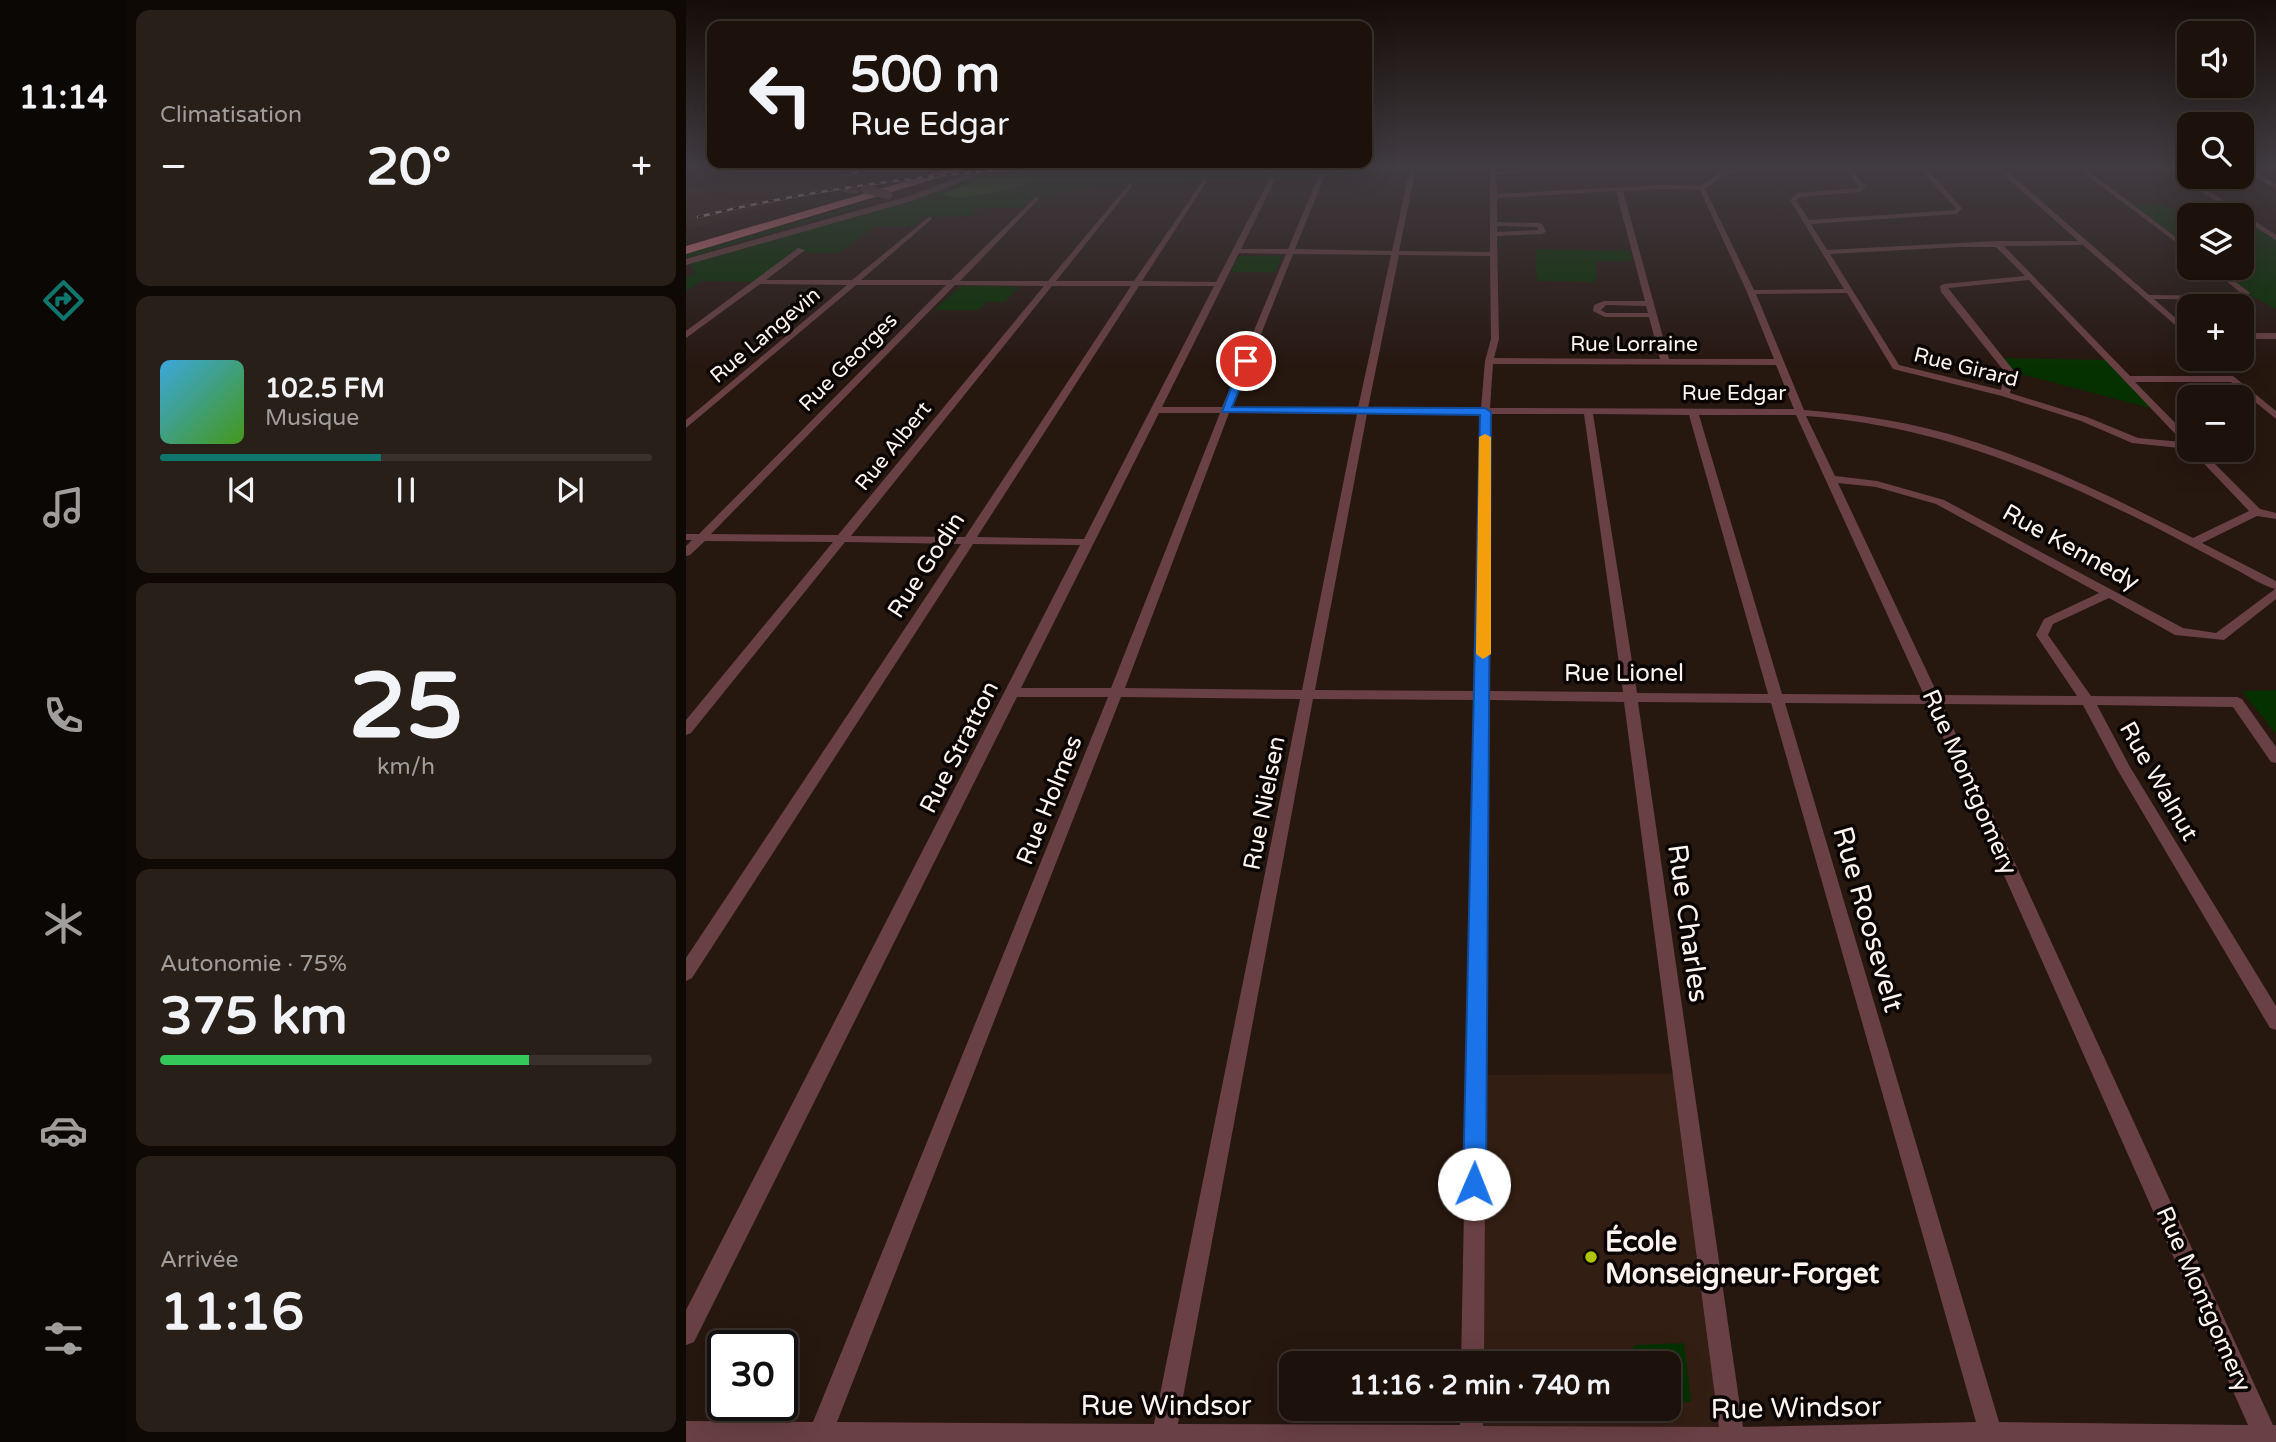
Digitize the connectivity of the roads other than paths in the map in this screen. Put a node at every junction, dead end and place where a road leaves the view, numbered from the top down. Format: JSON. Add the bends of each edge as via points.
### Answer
{"nodes":[{"id":1,"x":720,"y":234,"type":"edge"},
{"id":2,"x":739,"y":234,"type":"edge"},
{"id":3,"x":777,"y":234,"type":"edge"},
{"id":4,"x":911,"y":234,"type":"edge"},
{"id":5,"x":1001,"y":234,"type":"edge"},
{"id":6,"x":1090,"y":234,"type":"edge"},
{"id":7,"x":1169,"y":234,"type":"edge"},
{"id":8,"x":1244,"y":234,"type":"edge"},
{"id":9,"x":1298,"y":234,"type":"edge"},
{"id":10,"x":1398,"y":234,"type":"edge"},
{"id":11,"x":1493,"y":234,"type":"edge"},
{"id":12,"x":1631,"y":234,"type":"edge"},
{"id":13,"x":1724,"y":234,"type":"edge"},
{"id":14,"x":1813,"y":234,"type":"edge"},
{"id":15,"x":2075,"y":234,"type":"edge"},
{"id":16,"x":1997,"y":243,"type":"junction"},
{"id":17,"x":2085,"y":243,"type":"junction"},
{"id":18,"x":686,"y":244,"type":"edge"},
{"id":19,"x":686,"y":250,"type":"edge"},
{"id":20,"x":801,"y":250,"type":"dead end"},
{"id":21,"x":1236,"y":251,"type":"junction"},
{"id":22,"x":1291,"y":252,"type":"junction"},
{"id":23,"x":1824,"y":252,"type":"junction"},
{"id":24,"x":1394,"y":253,"type":"junction"},
{"id":25,"x":1493,"y":254,"type":"junction"},
{"id":26,"x":686,"y":262,"type":"edge"},
{"id":27,"x":2030,"y":278,"type":"junction"},
{"id":28,"x":2229,"y":280,"type":"edge"},
{"id":29,"x":758,"y":282,"type":"junction"},
{"id":30,"x":854,"y":282,"type":"junction"},
{"id":31,"x":953,"y":282,"type":"junction"},
{"id":32,"x":1050,"y":284,"type":"junction"},
{"id":33,"x":1136,"y":284,"type":"junction"},
{"id":34,"x":1219,"y":284,"type":"junction"},
{"id":35,"x":1751,"y":292,"type":"junction"},
{"id":36,"x":1848,"y":292,"type":"junction"},
{"id":37,"x":2147,"y":297,"type":"junction"},
{"id":38,"x":1650,"y":304,"type":"junction"},
{"id":39,"x":1652,"y":315,"type":"junction"},
{"id":40,"x":2177,"y":323,"type":"edge"},
{"id":41,"x":686,"y":335,"type":"edge"},
{"id":42,"x":2254,"y":336,"type":"edge"},
{"id":43,"x":2276,"y":336,"type":"edge"},
{"id":44,"x":1489,"y":361,"type":"junction"},
{"id":45,"x":1664,"y":361,"type":"junction"},
{"id":46,"x":1778,"y":362,"type":"junction"},
{"id":47,"x":2127,"y":379,"type":"junction"},
{"id":48,"x":2004,"y":394,"type":"junction"},
{"id":49,"x":1156,"y":410,"type":"junction"},
{"id":50,"x":1226,"y":410,"type":"junction"},
{"id":51,"x":1362,"y":410,"type":"junction"},
{"id":52,"x":1485,"y":412,"type":"junction"},
{"id":53,"x":1588,"y":412,"type":"junction"},
{"id":54,"x":1693,"y":412,"type":"junction"},
{"id":55,"x":1800,"y":413,"type":"junction"},
{"id":56,"x":2276,"y":416,"type":"edge"},
{"id":57,"x":686,"y":425,"type":"edge"},
{"id":58,"x":2177,"y":431,"type":"edge"},
{"id":59,"x":2177,"y":443,"type":"edge"},
{"id":60,"x":2208,"y":462,"type":"edge"},
{"id":61,"x":1832,"y":478,"type":"junction"},
{"id":62,"x":2256,"y":512,"type":"junction"},
{"id":63,"x":2276,"y":516,"type":"edge"},
{"id":64,"x":686,"y":537,"type":"edge"},
{"id":65,"x":702,"y":537,"type":"junction"},
{"id":66,"x":842,"y":539,"type":"junction"},
{"id":67,"x":967,"y":541,"type":"junction"},
{"id":68,"x":1088,"y":542,"type":"junction"},
{"id":69,"x":2193,"y":543,"type":"junction"},
{"id":70,"x":686,"y":553,"type":"edge"},
{"id":71,"x":2276,"y":586,"type":"edge"},
{"id":72,"x":2110,"y":593,"type":"junction"},
{"id":73,"x":2276,"y":593,"type":"edge"},
{"id":74,"x":1012,"y":692,"type":"junction"},
{"id":75,"x":1483,"y":694,"type":"junction"},
{"id":76,"x":1116,"y":695,"type":"junction"},
{"id":77,"x":1309,"y":695,"type":"junction"},
{"id":78,"x":1630,"y":696,"type":"junction"},
{"id":79,"x":1777,"y":697,"type":"junction"},
{"id":80,"x":1933,"y":699,"type":"junction"},
{"id":81,"x":2087,"y":700,"type":"junction"},
{"id":82,"x":686,"y":730,"type":"edge"},
{"id":83,"x":2276,"y":758,"type":"edge"},
{"id":84,"x":686,"y":973,"type":"edge"},
{"id":85,"x":2276,"y":1022,"type":"edge"},
{"id":86,"x":686,"y":1334,"type":"edge"},
{"id":87,"x":1472,"y":1351,"type":"edge"},
{"id":88,"x":1472,"y":1421,"type":"edge"},
{"id":89,"x":686,"y":1433,"type":"edge"},
{"id":90,"x":1163,"y":1438,"type":"edge"},
{"id":91,"x":1993,"y":1438,"type":"edge"},
{"id":92,"x":818,"y":1439,"type":"edge"},
{"id":93,"x":1471,"y":1439,"type":"edge"},
{"id":94,"x":2270,"y":1439,"type":"edge"},
{"id":95,"x":1733,"y":1441,"type":"edge"}],
"edges":[{"from":1,"to":18,"type":"highway"},
{"from":2,"to":19,"type":"highway"},
{"from":3,"to":26,"type":"street"},
{"from":4,"to":30,"type":"street","name":"Rue Langevin"},
{"from":5,"to":31,"type":"street","name":"Rue Georges"},
{"from":6,"to":32,"type":"street","name":"Rue Albert"},
{"from":7,"to":33,"type":"street","name":"Rue Godin"},
{"from":8,"to":21,"type":"street","name":"Rue Stratton"},
{"from":9,"to":22,"type":"street","name":"Rue Holmes"},
{"from":10,"to":24,"type":"street","name":"Rue Nielsen"},
{"from":11,"to":25,"type":"street"},
{"from":12,"to":38,"type":"street"},
{"from":13,"to":35,"type":"street","name":"Rue Montgomery"},
{"from":14,"to":23,"type":"street","name":"Rue Girard"},
{"from":15,"to":17,"type":"street"},
{"from":16,"to":17,"type":"street"},
{"from":16,"to":23,"type":"street"},
{"from":16,"to":27,"type":"street"},
{"from":17,"to":37,"type":"street"},
{"from":20,"to":29,"type":"street"},
{"from":21,"to":22,"type":"street"},
{"from":21,"to":34,"type":"street","name":"Rue Stratton"},
{"from":22,"to":24,"type":"street"},
{"from":22,"to":50,"type":"street","name":"Rue Holmes"},
{"from":23,"to":36,"type":"street","name":"Rue Girard"},
{"from":24,"to":25,"type":"street"},
{"from":24,"to":51,"type":"street","name":"Rue Nielsen"},
{"from":25,"to":44,"type":"street","via":[[1495,338]]},
{"from":27,"to":47,"type":"street"},
{"from":27,"to":48,"type":"street","via":[[1944,286],[2009,371]]},
{"from":28,"to":37,"type":"street","via":[[2246,293],[2240,298]]},
{"from":29,"to":30,"type":"street"},
{"from":29,"to":41,"type":"street"},
{"from":30,"to":31,"type":"street"},
{"from":30,"to":57,"type":"street","name":"Rue Langevin"},
{"from":31,"to":32,"type":"street"},
{"from":31,"to":65,"type":"street","name":"Rue Georges"},
{"from":32,"to":33,"type":"street"},
{"from":32,"to":66,"type":"street","name":"Rue Albert"},
{"from":33,"to":34,"type":"street"},
{"from":33,"to":67,"type":"street","name":"Rue Godin"},
{"from":34,"to":49,"type":"street","name":"Rue Stratton"},
{"from":35,"to":36,"type":"street"},
{"from":35,"to":46,"type":"street","name":"Rue Montgomery"},
{"from":36,"to":48,"type":"street","name":"Rue Girard","via":[[1896,367]]},
{"from":37,"to":40,"type":"street"},
{"from":38,"to":39,"type":"street"},
{"from":38,"to":39,"type":"street","via":[[1604,303],[1597,311]]},
{"from":39,"to":45,"type":"street"},
{"from":42,"to":43,"type":"street"},
{"from":44,"to":45,"type":"street","name":"Rue Lorraine"},
{"from":44,"to":52,"type":"street"},
{"from":45,"to":46,"type":"street","name":"Rue Lorraine"},
{"from":46,"to":55,"type":"street","name":"Rue Montgomery"},
{"from":47,"to":56,"type":"street","via":[[2233,379]]},
{"from":47,"to":58,"type":"street"},
{"from":48,"to":59,"type":"street","name":"Rue Girard","via":[[2136,441]]},
{"from":49,"to":50,"type":"street","name":"Rue Edgar"},
{"from":49,"to":68,"type":"street","name":"Rue Stratton"},
{"from":50,"to":51,"type":"street","name":"Rue Edgar"},
{"from":50,"to":76,"type":"street","name":"Rue Holmes"},
{"from":51,"to":52,"type":"street","name":"Rue Edgar"},
{"from":51,"to":77,"type":"street","name":"Rue Nielsen"},
{"from":52,"to":53,"type":"street","name":"Rue Edgar"},
{"from":52,"to":75,"type":"street"},
{"from":53,"to":54,"type":"street","name":"Rue Edgar"},
{"from":53,"to":78,"type":"street","name":"Rue Charles"},
{"from":54,"to":55,"type":"street","name":"Rue Edgar"},
{"from":54,"to":79,"type":"street","name":"Rue Roosevelt"},
{"from":55,"to":61,"type":"street","name":"Rue Montgomery"},
{"from":55,"to":69,"type":"street","name":"Rue Edgar","via":[[1938,432],[2009,455]]},
{"from":60,"to":62,"type":"street"},
{"from":61,"to":72,"type":"street","name":"Rue Kennedy","via":[[1890,487],[1940,502]]},
{"from":61,"to":80,"type":"street","name":"Rue Montgomery"},
{"from":62,"to":63,"type":"street"},
{"from":62,"to":69,"type":"street"},
{"from":64,"to":65,"type":"street"},
{"from":65,"to":66,"type":"street"},
{"from":65,"to":70,"type":"street","name":"Rue Georges"},
{"from":66,"to":67,"type":"street"},
{"from":66,"to":82,"type":"street","name":"Rue Albert"},
{"from":67,"to":68,"type":"street"},
{"from":67,"to":84,"type":"street","name":"Rue Godin"},
{"from":68,"to":74,"type":"street","name":"Rue Stratton"},
{"from":69,"to":71,"type":"street","name":"Rue Edgar"},
{"from":72,"to":73,"type":"street","name":"Rue Kennedy","via":[[2180,632],[2218,637]]},
{"from":72,"to":81,"type":"street","name":"Rue Walnut","via":[[2048,622],[2042,635]]},
{"from":74,"to":76,"type":"street","name":"Rue Lionel"},
{"from":74,"to":86,"type":"street","name":"Rue Stratton"},
{"from":75,"to":77,"type":"street","name":"Rue Lionel"},
{"from":75,"to":78,"type":"street","name":"Rue Lionel"},
{"from":75,"to":87,"type":"street"},
{"from":76,"to":77,"type":"street","name":"Rue Lionel"},
{"from":76,"to":92,"type":"street","name":"Rue Holmes"},
{"from":77,"to":90,"type":"street","name":"Rue Nielsen"},
{"from":78,"to":79,"type":"street","name":"Rue Lionel"},
{"from":78,"to":95,"type":"street","name":"Rue Charles"},
{"from":79,"to":80,"type":"street","name":"Rue Lionel"},
{"from":79,"to":91,"type":"street","name":"Rue Roosevelt"},
{"from":80,"to":81,"type":"street","name":"Rue Lionel"},
{"from":80,"to":94,"type":"street","name":"Rue Montgomery"},
{"from":81,"to":83,"type":"street","name":"Rue Lionel","via":[[2237,702]]},
{"from":81,"to":85,"type":"street","name":"Rue Walnut"},
{"from":88,"to":93,"type":"street"},
{"from":89,"to":92,"type":"street","name":"Rue Windsor"},
{"from":90,"to":92,"type":"street","name":"Rue Windsor"},
{"from":90,"to":93,"type":"street","name":"Rue Windsor"},
{"from":91,"to":94,"type":"street","name":"Rue Windsor"},
{"from":91,"to":95,"type":"street","name":"Rue Windsor"},
{"from":93,"to":95,"type":"street","name":"Rue Windsor"}]}
